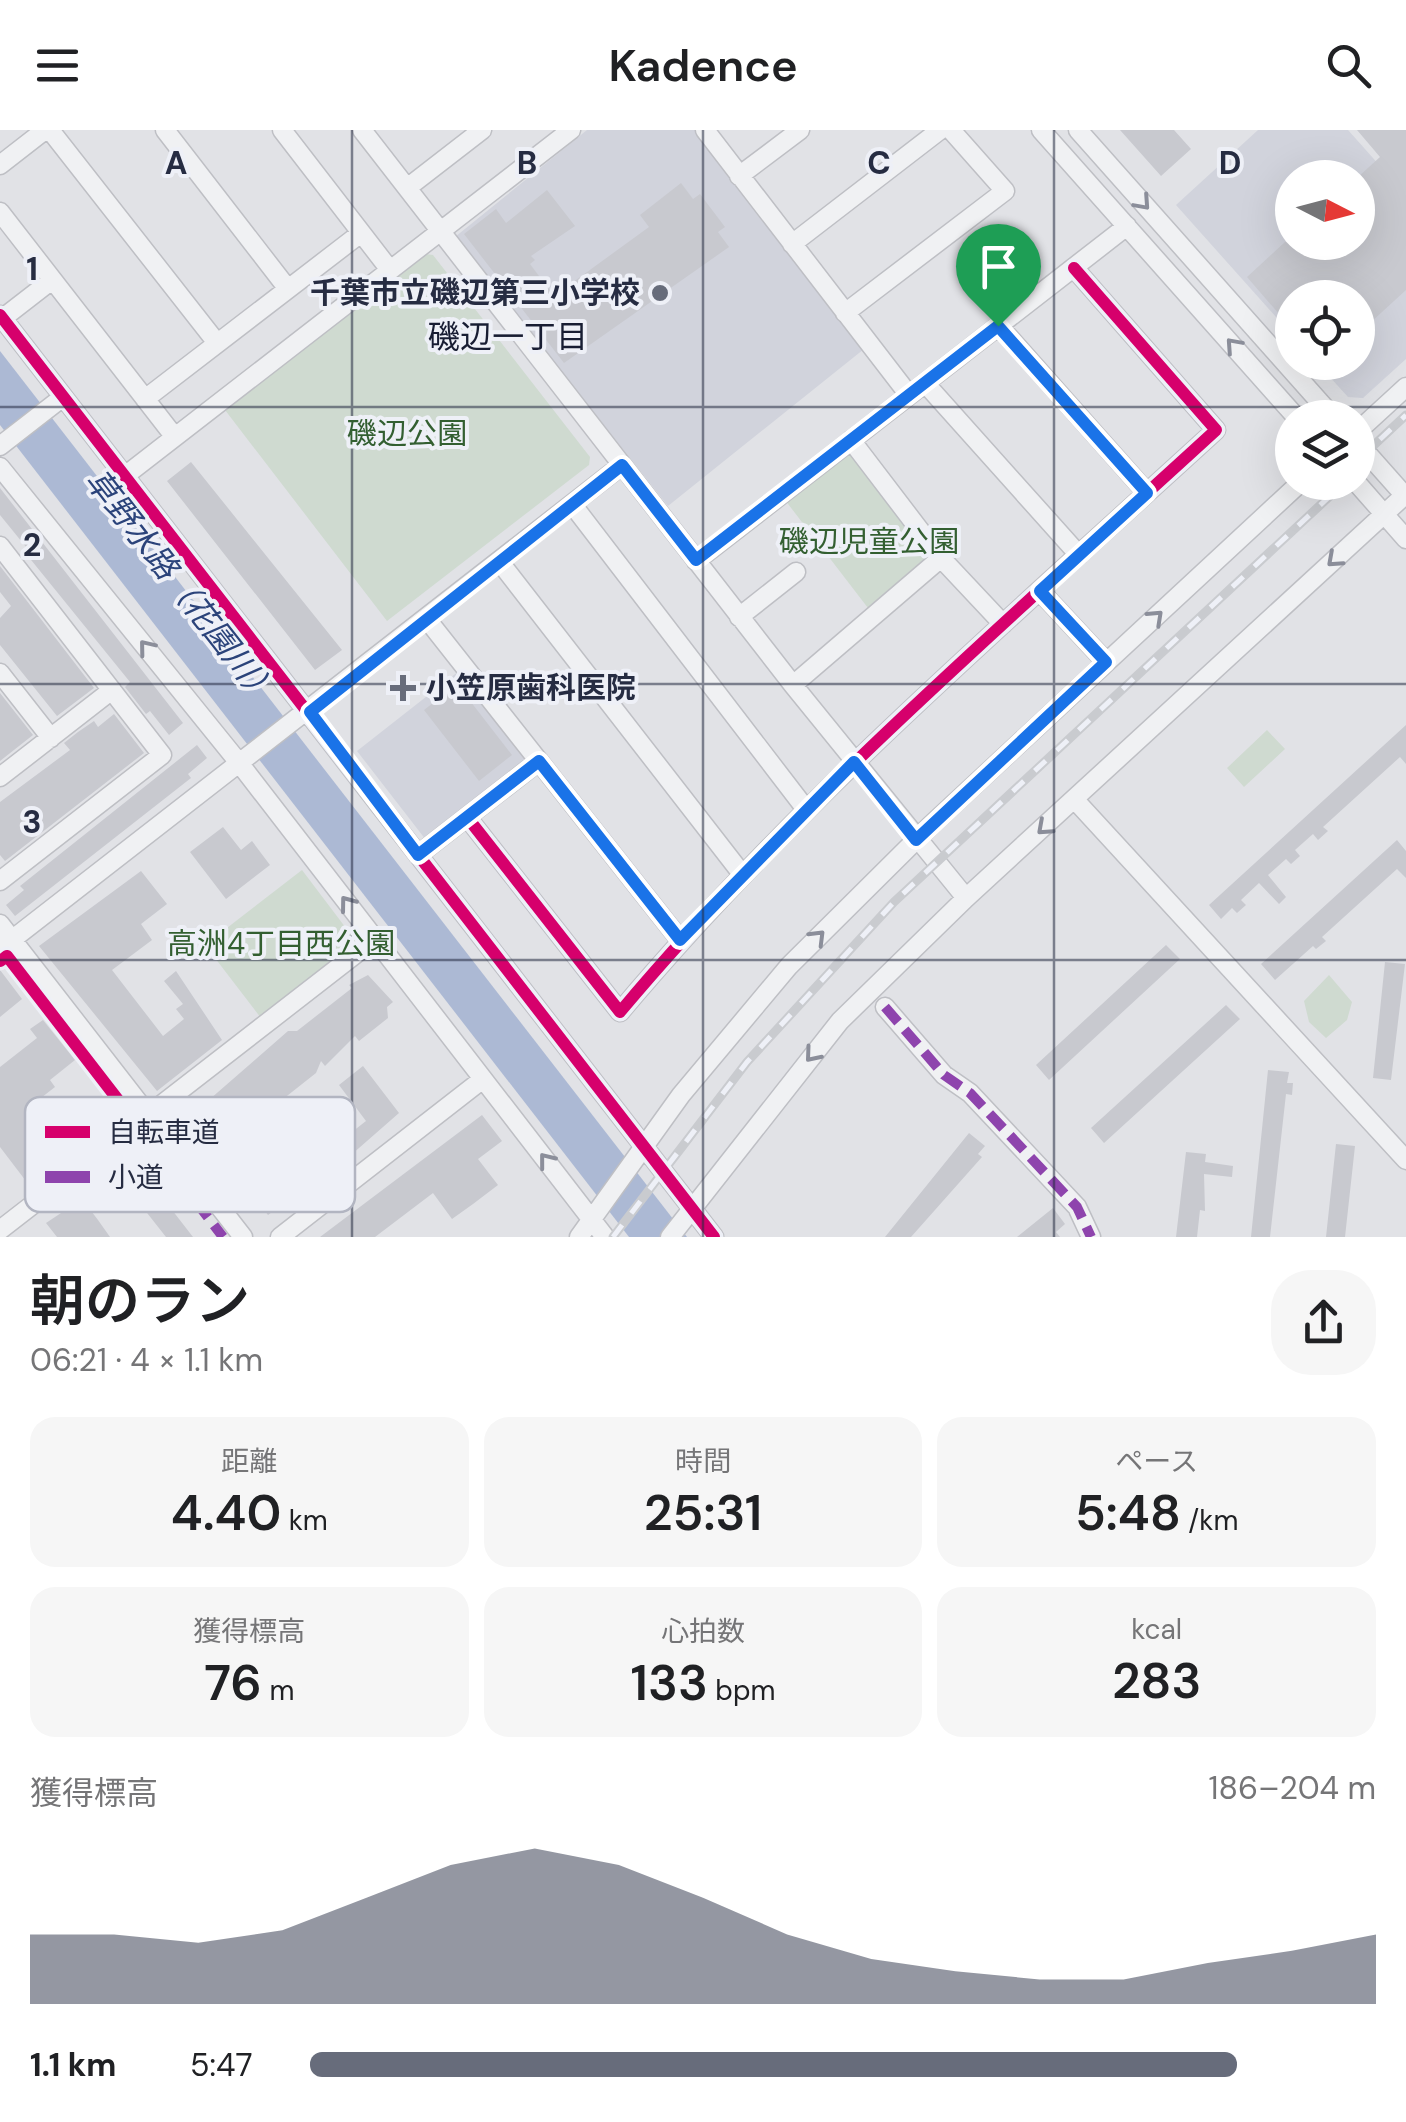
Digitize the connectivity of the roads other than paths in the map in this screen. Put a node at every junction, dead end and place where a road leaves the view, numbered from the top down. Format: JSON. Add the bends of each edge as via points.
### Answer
{"nodes":[{"id":1,"x":48,"y":130,"type":"edge"},
{"id":2,"x":165,"y":130,"type":"edge"},
{"id":3,"x":282,"y":130,"type":"edge"},
{"id":4,"x":362,"y":130,"type":"edge"},
{"id":5,"x":571,"y":130,"type":"edge"},
{"id":6,"x":705,"y":130,"type":"edge"},
{"id":7,"x":800,"y":130,"type":"edge"},
{"id":8,"x":940,"y":130,"type":"edge"},
{"id":9,"x":951,"y":130,"type":"edge"},
{"id":10,"x":1040,"y":130,"type":"edge"},
{"id":11,"x":1078,"y":130,"type":"edge"},
{"id":12,"x":480,"y":131,"type":"edge"},
{"id":13,"x":0,"y":165,"type":"edge"},
{"id":14,"x":739,"y":176,"type":"junction"},
{"id":15,"x":407,"y":188,"type":"junction"},
{"id":16,"x":0,"y":212,"type":"edge"},
{"id":17,"x":1128,"y":226,"type":"junction"},
{"id":18,"x":441,"y":232,"type":"junction"},
{"id":19,"x":361,"y":233,"type":"junction"},
{"id":20,"x":792,"y":244,"type":"junction"},
{"id":21,"x":1074,"y":268,"type":"junction"},
{"id":22,"x":390,"y":270,"type":"junction"},
{"id":23,"x":52,"y":280,"type":"junction"},
{"id":24,"x":288,"y":289,"type":"junction"},
{"id":25,"x":844,"y":313,"type":"junction"},
{"id":26,"x":1,"y":317,"type":"edge"},
{"id":27,"x":998,"y":326,"type":"junction"},
{"id":28,"x":216,"y":344,"type":"junction"},
{"id":29,"x":925,"y":383,"type":"junction"},
{"id":30,"x":1406,"y":386,"type":"edge"},
{"id":31,"x":909,"y":395,"type":"junction"},
{"id":32,"x":63,"y":398,"type":"junction"},
{"id":33,"x":145,"y":399,"type":"junction"},
{"id":34,"x":1282,"y":400,"type":"edge"},
{"id":35,"x":1318,"y":400,"type":"edge"},
{"id":36,"x":1375,"y":416,"type":"edge"},
{"id":37,"x":174,"y":436,"type":"junction"},
{"id":38,"x":851,"y":440,"type":"junction"},
{"id":39,"x":0,"y":446,"type":"edge"},
{"id":40,"x":1375,"y":462,"type":"edge"},
{"id":41,"x":622,"y":465,"type":"junction"},
{"id":42,"x":0,"y":466,"type":"edge"},
{"id":43,"x":126,"y":475,"type":"junction"},
{"id":44,"x":1147,"y":493,"type":"junction"},
{"id":45,"x":1405,"y":496,"type":"edge"},
{"id":46,"x":1282,"y":500,"type":"edge"},
{"id":47,"x":1372,"y":500,"type":"edge"},
{"id":48,"x":572,"y":504,"type":"junction"},
{"id":49,"x":1384,"y":514,"type":"junction"},
{"id":50,"x":1406,"y":539,"type":"edge"},
{"id":51,"x":0,"y":546,"type":"edge"},
{"id":52,"x":1079,"y":555,"type":"junction"},
{"id":53,"x":941,"y":558,"type":"junction"},
{"id":54,"x":696,"y":560,"type":"junction"},
{"id":55,"x":499,"y":561,"type":"junction"},
{"id":56,"x":796,"y":572,"type":"dead end"},
{"id":57,"x":1040,"y":591,"type":"junction"},
{"id":58,"x":740,"y":617,"type":"junction"},
{"id":59,"x":426,"y":618,"type":"junction"},
{"id":60,"x":1003,"y":624,"type":"junction"},
{"id":61,"x":1106,"y":662,"type":"junction"},
{"id":62,"x":0,"y":673,"type":"edge"},
{"id":63,"x":793,"y":685,"type":"junction"},
{"id":64,"x":112,"y":690,"type":"junction"},
{"id":65,"x":310,"y":712,"type":"junction"},
{"id":66,"x":51,"y":738,"type":"junction"},
{"id":67,"x":539,"y":761,"type":"junction"},
{"id":68,"x":854,"y":762,"type":"junction"},
{"id":69,"x":240,"y":764,"type":"junction"},
{"id":70,"x":0,"y":778,"type":"edge"},
{"id":71,"x":1075,"y":800,"type":"junction"},
{"id":72,"x":806,"y":808,"type":"junction"},
{"id":73,"x":466,"y":817,"type":"junction"},
{"id":74,"x":916,"y":840,"type":"junction"},
{"id":75,"x":418,"y":855,"type":"junction"},
{"id":76,"x":742,"y":874,"type":"junction"},
{"id":77,"x":0,"y":881,"type":"edge"},
{"id":78,"x":966,"y":898,"type":"junction"},
{"id":79,"x":0,"y":924,"type":"edge"},
{"id":80,"x":374,"y":939,"type":"junction"},
{"id":81,"x":680,"y":940,"type":"junction"},
{"id":82,"x":6,"y":944,"type":"edge"},
{"id":83,"x":885,"y":1007,"type":"dead end"},
{"id":84,"x":483,"y":1079,"type":"junction"},
{"id":85,"x":133,"y":1097,"type":"edge"},
{"id":86,"x":171,"y":1097,"type":"edge"},
{"id":87,"x":643,"y":1146,"type":"junction"},
{"id":88,"x":1406,"y":1160,"type":"edge"},
{"id":89,"x":355,"y":1179,"type":"edge"},
{"id":90,"x":691,"y":1207,"type":"junction"},
{"id":91,"x":25,"y":1211,"type":"edge"},
{"id":92,"x":224,"y":1212,"type":"edge"},
{"id":93,"x":312,"y":1212,"type":"edge"},
{"id":94,"x":592,"y":1220,"type":"junction"},
{"id":95,"x":0,"y":1230,"type":"edge"},
{"id":96,"x":243,"y":1237,"type":"edge"},
{"id":97,"x":280,"y":1237,"type":"edge"},
{"id":98,"x":580,"y":1237,"type":"edge"},
{"id":99,"x":606,"y":1237,"type":"edge"},
{"id":100,"x":670,"y":1237,"type":"edge"},
{"id":101,"x":714,"y":1237,"type":"edge"},
{"id":102,"x":1091,"y":1237,"type":"edge"}],
"edges":[{"from":1,"to":13,"type":"street"},
{"from":1,"to":28,"type":"street"},
{"from":2,"to":24,"type":"street"},
{"from":3,"to":19,"type":"street"},
{"from":4,"to":15,"type":"street"},
{"from":5,"to":18,"type":"street"},
{"from":6,"to":14,"type":"street"},
{"from":7,"to":14,"type":"street"},
{"from":8,"to":20,"type":"street"},
{"from":9,"to":25,"type":"street","via":[[1005,191]]},
{"from":10,"to":17,"type":"street"},
{"from":11,"to":35,"type":"street","one_way":true},
{"from":12,"to":15,"type":"street"},
{"from":14,"to":20,"type":"street"},
{"from":15,"to":18,"type":"street"},
{"from":16,"to":23,"type":"street"},
{"from":17,"to":21,"type":"street"},
{"from":34,"to":17,"type":"street","one_way":true},
{"from":18,"to":22,"type":"street"},
{"from":18,"to":41,"type":"street"},
{"from":19,"to":22,"type":"street"},
{"from":19,"to":24,"type":"street"},
{"from":20,"to":25,"type":"street"},
{"from":21,"to":27,"type":"street"},
{"from":21,"to":44,"type":"street","via":[[1216,430]]},
{"from":22,"to":37,"type":"street"},
{"from":23,"to":26,"type":"street"},
{"from":23,"to":33,"type":"street"},
{"from":24,"to":28,"type":"street"},
{"from":25,"to":31,"type":"street"},
{"from":26,"to":32,"type":"street"},
{"from":27,"to":29,"type":"street"},
{"from":27,"to":44,"type":"street"},
{"from":28,"to":33,"type":"street"},
{"from":29,"to":31,"type":"street"},
{"from":29,"to":52,"type":"street"},
{"from":30,"to":36,"type":"street"},
{"from":31,"to":38,"type":"street"},
{"from":32,"to":39,"type":"street"},
{"from":32,"to":43,"type":"street"},
{"from":33,"to":37,"type":"street"},
{"from":37,"to":43,"type":"street"},
{"from":38,"to":53,"type":"street"},
{"from":38,"to":54,"type":"street"},
{"from":40,"to":45,"type":"street"},
{"from":41,"to":48,"type":"street"},
{"from":41,"to":54,"type":"street"},
{"from":69,"to":42,"type":"street","one_way":true},
{"from":43,"to":65,"type":"street"},
{"from":44,"to":52,"type":"street"},
{"from":45,"to":49,"type":"street"},
{"from":61,"to":46,"type":"street","one_way":true},
{"from":47,"to":49,"type":"street"},
{"from":48,"to":55,"type":"street"},
{"from":48,"to":72,"type":"street"},
{"from":49,"to":50,"type":"street"},
{"from":49,"to":71,"type":"street","one_way":true},
{"from":51,"to":64,"type":"street"},
{"from":52,"to":57,"type":"street"},
{"from":53,"to":60,"type":"street"},
{"from":53,"to":63,"type":"street"},
{"from":54,"to":58,"type":"street"},
{"from":55,"to":59,"type":"street"},
{"from":55,"to":76,"type":"street"},
{"from":56,"to":58,"type":"street"},
{"from":57,"to":60,"type":"street"},
{"from":57,"to":61,"type":"street"},
{"from":58,"to":63,"type":"street"},
{"from":59,"to":65,"type":"street"},
{"from":59,"to":67,"type":"street"},
{"from":60,"to":68,"type":"street"},
{"from":61,"to":74,"type":"street"},
{"from":62,"to":66,"type":"street"},
{"from":63,"to":68,"type":"street"},
{"from":64,"to":66,"type":"street"},
{"from":64,"to":77,"type":"street","via":[[162,755]]},
{"from":65,"to":69,"type":"street"},
{"from":65,"to":75,"type":"street"},
{"from":66,"to":70,"type":"street"},
{"from":67,"to":73,"type":"street"},
{"from":67,"to":81,"type":"street"},
{"from":68,"to":72,"type":"street"},
{"from":68,"to":74,"type":"street"},
{"from":80,"to":69,"type":"street","one_way":true},
{"from":69,"to":82,"type":"street"},
{"from":71,"to":78,"type":"street","one_way":true},
{"from":71,"to":88,"type":"street"},
{"from":72,"to":76,"type":"street"},
{"from":73,"to":75,"type":"street"},
{"from":73,"to":81,"type":"street","via":[[620,1012]]},
{"from":74,"to":78,"type":"street"},
{"from":87,"to":74,"type":"street","one_way":true,"via":[[790,966]]},
{"from":75,"to":87,"type":"street"},
{"from":76,"to":81,"type":"street"},
{"from":78,"to":90,"type":"street","one_way":true,"via":[[840,1021]]},
{"from":79,"to":82,"type":"street"},
{"from":80,"to":84,"type":"street"},
{"from":80,"to":86,"type":"street"},
{"from":82,"to":85,"type":"street"},
{"from":83,"to":102,"type":"street","via":[[1077,1208]]},
{"from":84,"to":89,"type":"street"},
{"from":94,"to":84,"type":"street","one_way":true},
{"from":87,"to":90,"type":"street"},
{"from":87,"to":94,"type":"street"},
{"from":90,"to":100,"type":"street"},
{"from":90,"to":101,"type":"street"},
{"from":91,"to":95,"type":"street"},
{"from":92,"to":96,"type":"street"},
{"from":93,"to":97,"type":"street"},
{"from":94,"to":98,"type":"street"},
{"from":94,"to":99,"type":"street"}]}
